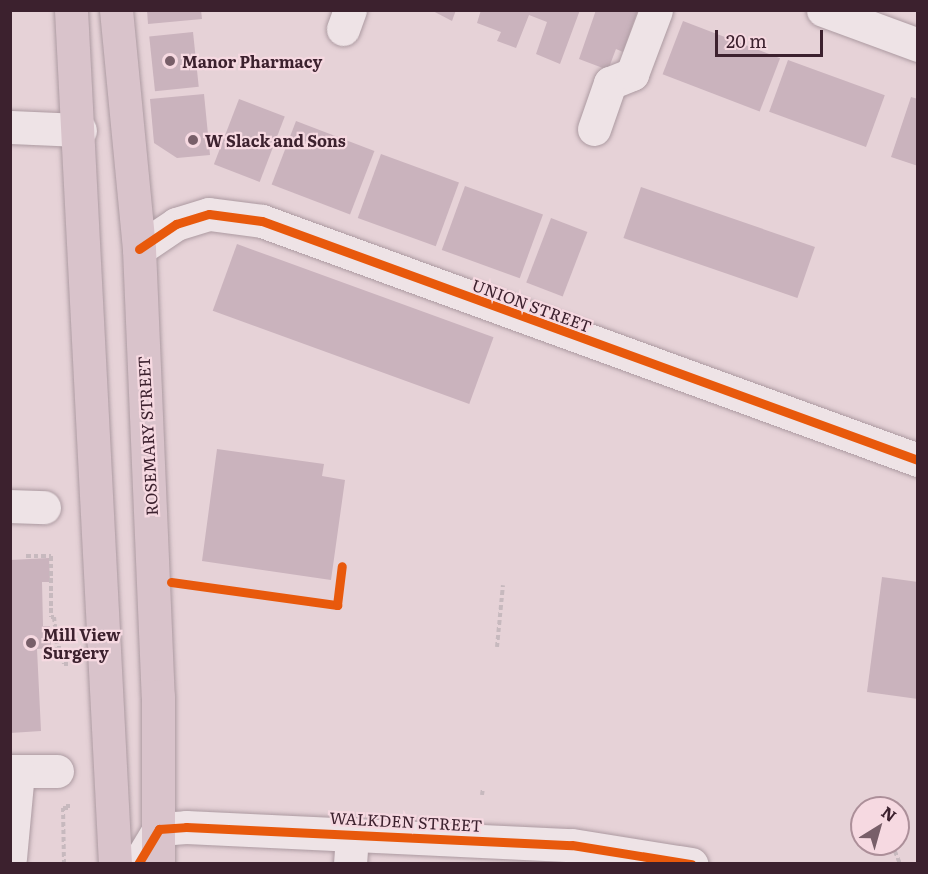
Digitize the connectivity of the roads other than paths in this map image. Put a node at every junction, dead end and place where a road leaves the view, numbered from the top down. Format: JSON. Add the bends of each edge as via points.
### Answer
{"nodes":[{"id":1,"x":71,"y":10,"type":"edge"},
{"id":2,"x":116,"y":10,"type":"edge"},
{"id":3,"x":656,"y":10,"type":"edge"},
{"id":4,"x":823,"y":10,"type":"edge"},
{"id":5,"x":918,"y":45,"type":"edge"},
{"id":6,"x":10,"y":127,"type":"edge"},
{"id":7,"x":594,"y":129,"type":"dead end"},
{"id":8,"x":80,"y":130,"type":"junction"},
{"id":9,"x":139,"y":249,"type":"junction"},
{"id":10,"x":918,"y":460,"type":"edge"},
{"id":11,"x":10,"y":506,"type":"edge"},
{"id":12,"x":44,"y":507,"type":"dead end"},
{"id":13,"x":14,"y":771,"type":"edge"},
{"id":14,"x":57,"y":771,"type":"dead end"},
{"id":15,"x":159,"y":829,"type":"junction"},
{"id":16,"x":351,"y":849,"type":"edge"},
{"id":17,"x":582,"y":854,"type":"edge"},
{"id":18,"x":10,"y":858,"type":"edge"},
{"id":19,"x":115,"y":864,"type":"edge"},
{"id":20,"x":138,"y":864,"type":"edge"},
{"id":21,"x":158,"y":864,"type":"edge"},
{"id":22,"x":691,"y":864,"type":"edge"}],
"edges":[{"from":1,"to":8,"type":"highway"},
{"from":2,"to":9,"type":"highway","name":"ROSEMARY STREET"},
{"from":3,"to":7,"type":"street","via":[[632,74],[610,82]]},
{"from":4,"to":5,"type":"street"},
{"from":6,"to":8,"type":"street"},
{"from":8,"to":19,"type":"highway"},
{"from":9,"to":10,"type":"street","name":"UNION STREET","via":[[177,224],[209,214],[262,221]]},
{"from":9,"to":15,"type":"highway","name":"ROSEMARY STREET","via":[[158,696]]},
{"from":11,"to":12,"type":"street"},
{"from":13,"to":14,"type":"street"},
{"from":13,"to":18,"type":"street"},
{"from":15,"to":16,"type":"street","name":"WALKDEN STREET","via":[[226,828]]},
{"from":15,"to":20,"type":"street"},
{"from":15,"to":21,"type":"highway","name":"ROSEMARY STREET"},
{"from":16,"to":17,"type":"street","name":"WALKDEN STREET"},
{"from":17,"to":22,"type":"street","name":"WALKDEN STREET"}]}
